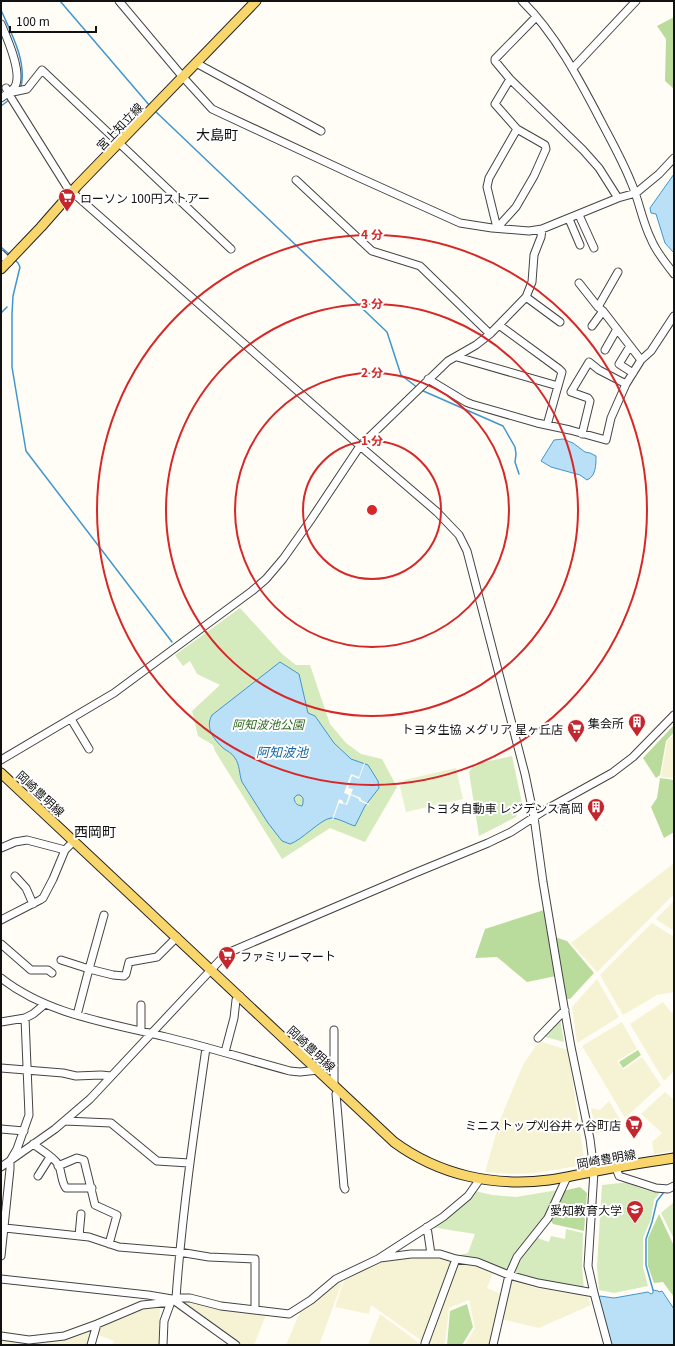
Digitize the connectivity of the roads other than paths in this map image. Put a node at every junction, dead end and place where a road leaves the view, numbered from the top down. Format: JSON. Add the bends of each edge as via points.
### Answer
{"nodes":[{"id":1,"x":119,"y":1,"type":"edge"},
{"id":2,"x":256,"y":1,"type":"edge"},
{"id":3,"x":522,"y":1,"type":"edge"},
{"id":4,"x":636,"y":1,"type":"edge"},
{"id":5,"x":536,"y":17,"type":"junction"},
{"id":6,"x":1,"y":24,"type":"edge"},
{"id":7,"x":196,"y":63,"type":"junction"},
{"id":8,"x":572,"y":68,"type":"junction"},
{"id":9,"x":182,"y":76,"type":"junction"},
{"id":10,"x":510,"y":79,"type":"junction"},
{"id":11,"x":10,"y":94,"type":"junction"},
{"id":12,"x":1,"y":98,"type":"edge"},
{"id":13,"x":517,"y":129,"type":"junction"},
{"id":14,"x":321,"y":131,"type":"dead end"},
{"id":15,"x":120,"y":143,"type":"junction"},
{"id":16,"x":674,"y":158,"type":"edge"},
{"id":17,"x":296,"y":180,"type":"dead end"},
{"id":18,"x":72,"y":192,"type":"junction"},
{"id":19,"x":636,"y":193,"type":"junction"},
{"id":20,"x":618,"y":198,"type":"junction"},
{"id":21,"x":579,"y":215,"type":"junction"},
{"id":22,"x":569,"y":219,"type":"junction"},
{"id":23,"x":497,"y":228,"type":"junction"},
{"id":24,"x":542,"y":229,"type":"junction"},
{"id":25,"x":580,"y":245,"type":"dead end"},
{"id":26,"x":594,"y":248,"type":"dead end"},
{"id":27,"x":231,"y":249,"type":"dead end"},
{"id":28,"x":1,"y":254,"type":"edge"},
{"id":29,"x":9,"y":262,"type":"junction"},
{"id":30,"x":1,"y":270,"type":"edge"},
{"id":31,"x":618,"y":272,"type":"dead end"},
{"id":32,"x":674,"y":274,"type":"edge"},
{"id":33,"x":579,"y":283,"type":"dead end"},
{"id":34,"x":526,"y":297,"type":"junction"},
{"id":35,"x":601,"y":309,"type":"junction"},
{"id":36,"x":674,"y":316,"type":"edge"},
{"id":37,"x":560,"y":322,"type":"dead end"},
{"id":38,"x":500,"y":325,"type":"junction"},
{"id":39,"x":592,"y":326,"type":"dead end"},
{"id":40,"x":617,"y":329,"type":"junction"},
{"id":41,"x":490,"y":334,"type":"junction"},
{"id":42,"x":630,"y":346,"type":"junction"},
{"id":43,"x":605,"y":350,"type":"dead end"},
{"id":44,"x":457,"y":356,"type":"junction"},
{"id":45,"x":641,"y":360,"type":"junction"},
{"id":46,"x":633,"y":372,"type":"junction"},
{"id":47,"x":428,"y":379,"type":"junction"},
{"id":48,"x":626,"y":384,"type":"junction"},
{"id":49,"x":558,"y":386,"type":"junction"},
{"id":50,"x":547,"y":425,"type":"junction"},
{"id":51,"x":582,"y":434,"type":"junction"},
{"id":52,"x":360,"y":446,"type":"junction"},
{"id":53,"x":674,"y":715,"type":"edge"},
{"id":54,"x":71,"y":719,"type":"junction"},
{"id":55,"x":89,"y":749,"type":"dead end"},
{"id":56,"x":1,"y":760,"type":"edge"},
{"id":57,"x":1,"y":773,"type":"edge"},
{"id":58,"x":534,"y":817,"type":"junction"},
{"id":59,"x":74,"y":841,"type":"junction"},
{"id":60,"x":1,"y":848,"type":"edge"},
{"id":61,"x":65,"y":850,"type":"junction"},
{"id":62,"x":15,"y":876,"type":"dead end"},
{"id":63,"x":33,"y":904,"type":"junction"},
{"id":64,"x":104,"y":915,"type":"dead end"},
{"id":65,"x":1,"y":920,"type":"edge"},
{"id":66,"x":177,"y":937,"type":"junction"},
{"id":67,"x":1,"y":944,"type":"edge"},
{"id":68,"x":61,"y":960,"type":"dead end"},
{"id":69,"x":89,"y":969,"type":"junction"},
{"id":70,"x":211,"y":969,"type":"junction"},
{"id":71,"x":52,"y":973,"type":"dead end"},
{"id":72,"x":1,"y":978,"type":"edge"},
{"id":73,"x":240,"y":996,"type":"junction"},
{"id":74,"x":45,"y":1004,"type":"junction"},
{"id":75,"x":141,"y":1005,"type":"dead end"},
{"id":76,"x":565,"y":1010,"type":"junction"},
{"id":77,"x":77,"y":1015,"type":"junction"},
{"id":78,"x":25,"y":1018,"type":"junction"},
{"id":79,"x":1,"y":1022,"type":"edge"},
{"id":80,"x":141,"y":1030,"type":"junction"},
{"id":81,"x":334,"y":1030,"type":"dead end"},
{"id":82,"x":151,"y":1033,"type":"junction"},
{"id":83,"x":538,"y":1038,"type":"dead end"},
{"id":84,"x":206,"y":1048,"type":"junction"},
{"id":85,"x":225,"y":1052,"type":"junction"},
{"id":86,"x":1,"y":1068,"type":"edge"},
{"id":87,"x":318,"y":1070,"type":"junction"},
{"id":88,"x":27,"y":1071,"type":"junction"},
{"id":89,"x":111,"y":1076,"type":"junction"},
{"id":90,"x":336,"y":1087,"type":"junction"},
{"id":91,"x":65,"y":1121,"type":"junction"},
{"id":92,"x":1,"y":1129,"type":"edge"},
{"id":93,"x":24,"y":1131,"type":"junction"},
{"id":94,"x":33,"y":1144,"type":"junction"},
{"id":95,"x":50,"y":1157,"type":"junction"},
{"id":96,"x":674,"y":1158,"type":"edge"},
{"id":97,"x":10,"y":1161,"type":"junction"},
{"id":98,"x":189,"y":1163,"type":"junction"},
{"id":99,"x":58,"y":1166,"type":"junction"},
{"id":100,"x":1,"y":1167,"type":"edge"},
{"id":101,"x":616,"y":1168,"type":"junction"},
{"id":102,"x":594,"y":1171,"type":"junction"},
{"id":103,"x":38,"y":1176,"type":"dead end"},
{"id":104,"x":566,"y":1177,"type":"junction"},
{"id":105,"x":480,"y":1179,"type":"junction"},
{"id":106,"x":674,"y":1186,"type":"edge"},
{"id":107,"x":92,"y":1188,"type":"junction"},
{"id":108,"x":345,"y":1189,"type":"dead end"},
{"id":109,"x":81,"y":1214,"type":"dead end"},
{"id":110,"x":427,"y":1227,"type":"junction"},
{"id":111,"x":3,"y":1233,"type":"edge"},
{"id":112,"x":79,"y":1236,"type":"junction"},
{"id":113,"x":109,"y":1244,"type":"junction"},
{"id":114,"x":179,"y":1252,"type":"junction"},
{"id":115,"x":430,"y":1254,"type":"junction"},
{"id":116,"x":1,"y":1256,"type":"edge"},
{"id":117,"x":378,"y":1259,"type":"junction"},
{"id":118,"x":456,"y":1259,"type":"junction"},
{"id":119,"x":509,"y":1275,"type":"junction"},
{"id":120,"x":1,"y":1279,"type":"edge"},
{"id":121,"x":594,"y":1293,"type":"junction"},
{"id":122,"x":173,"y":1300,"type":"junction"},
{"id":123,"x":255,"y":1310,"type":"junction"},
{"id":124,"x":97,"y":1324,"type":"junction"},
{"id":125,"x":1,"y":1336,"type":"edge"},
{"id":126,"x":425,"y":1342,"type":"dead end"},
{"id":127,"x":91,"y":1345,"type":"edge"},
{"id":128,"x":163,"y":1345,"type":"edge"},
{"id":129,"x":236,"y":1345,"type":"edge"},
{"id":130,"x":493,"y":1345,"type":"edge"},
{"id":131,"x":608,"y":1345,"type":"edge"}],
"edges":[{"from":1,"to":9,"type":"street"},
{"from":2,"to":7,"type":"main road","name":"宮上知立線"},
{"from":3,"to":5,"type":"street"},
{"from":4,"to":8,"type":"street"},
{"from":5,"to":8,"type":"street"},
{"from":5,"to":10,"type":"street","via":[[494,61]]},
{"from":6,"to":11,"type":"street","via":[[14,55],[16,82]]},
{"from":7,"to":9,"type":"main road","name":"宮上知立線"},
{"from":7,"to":14,"type":"street"},
{"from":8,"to":19,"type":"street","via":[[621,159]]},
{"from":9,"to":15,"type":"main road","name":"宮上知立線"},
{"from":9,"to":23,"type":"street","via":[[212,108],[240,122],[455,221]]},
{"from":10,"to":13,"type":"street","via":[[495,104]]},
{"from":10,"to":20,"type":"street","via":[[583,150],[599,168]]},
{"from":11,"to":12,"type":"street"},
{"from":11,"to":15,"type":"street","via":[[27,89],[42,70]]},
{"from":11,"to":18,"type":"street"},
{"from":13,"to":23,"type":"street","via":[[489,178],[487,187]]},
{"from":13,"to":23,"type":"street","via":[[545,145],[546,149],[516,207]]},
{"from":15,"to":18,"type":"main road","name":"宮上知立線"},
{"from":15,"to":27,"type":"street"},
{"from":16,"to":19,"type":"street"},
{"from":17,"to":41,"type":"street","via":[[372,251],[420,266]]},
{"from":18,"to":29,"type":"main road","name":"宮上知立線"},
{"from":18,"to":52,"type":"street"},
{"from":19,"to":20,"type":"street"},
{"from":19,"to":32,"type":"street","via":[[651,241]]},
{"from":20,"to":21,"type":"street"},
{"from":21,"to":22,"type":"street"},
{"from":21,"to":26,"type":"street"},
{"from":22,"to":24,"type":"street"},
{"from":22,"to":25,"type":"street"},
{"from":23,"to":24,"type":"street","via":[[529,231]]},
{"from":24,"to":34,"type":"street","via":[[542,237],[534,255],[532,282]]},
{"from":28,"to":29,"type":"street"},
{"from":29,"to":30,"type":"main road","name":"宮上知立線"},
{"from":31,"to":35,"type":"street"},
{"from":33,"to":35,"type":"street"},
{"from":34,"to":37,"type":"street"},
{"from":34,"to":38,"type":"street"},
{"from":35,"to":39,"type":"street"},
{"from":35,"to":40,"type":"street"},
{"from":36,"to":45,"type":"street","via":[[651,351]]},
{"from":38,"to":41,"type":"street"},
{"from":38,"to":49,"type":"street","via":[[562,372]]},
{"from":40,"to":42,"type":"street"},
{"from":40,"to":43,"type":"street"},
{"from":41,"to":44,"type":"street"},
{"from":42,"to":45,"type":"street"},
{"from":42,"to":46,"type":"street","via":[[619,364]]},
{"from":44,"to":47,"type":"street"},
{"from":44,"to":49,"type":"street"},
{"from":45,"to":46,"type":"street"},
{"from":46,"to":48,"type":"street"},
{"from":47,"to":50,"type":"street","via":[[466,402]]},
{"from":47,"to":52,"type":"street"},
{"from":48,"to":51,"type":"street","via":[[611,418],[606,440]]},
{"from":48,"to":51,"type":"street","via":[[589,362],[570,392],[590,401]]},
{"from":49,"to":50,"type":"street"},
{"from":50,"to":51,"type":"street"},
{"from":52,"to":54,"type":"street","via":[[284,559],[266,579],[114,693]]},
{"from":52,"to":58,"type":"street","via":[[437,512],[459,535],[468,551]]},
{"from":53,"to":58,"type":"street","via":[[633,757],[612,773]]},
{"from":54,"to":55,"type":"street"},
{"from":54,"to":56,"type":"street"},
{"from":57,"to":59,"type":"main road","name":"岡崎豊明線"},
{"from":58,"to":70,"type":"street","via":[[488,843],[230,952]]},
{"from":58,"to":76,"type":"street"},
{"from":59,"to":61,"type":"street"},
{"from":59,"to":66,"type":"main road","name":"岡崎豊明線"},
{"from":60,"to":61,"type":"street","via":[[27,840]]},
{"from":61,"to":63,"type":"street","via":[[43,898]]},
{"from":62,"to":63,"type":"street","via":[[26,888]]},
{"from":63,"to":65,"type":"street"},
{"from":64,"to":69,"type":"street"},
{"from":66,"to":69,"type":"street","via":[[157,956],[129,962],[124,976]]},
{"from":66,"to":70,"type":"main road","name":"岡崎豊明線"},
{"from":67,"to":71,"type":"street","via":[[31,970],[48,970]]},
{"from":68,"to":69,"type":"street"},
{"from":69,"to":77,"type":"street"},
{"from":70,"to":73,"type":"main road","name":"岡崎豊明線"},
{"from":70,"to":82,"type":"street"},
{"from":72,"to":74,"type":"street"},
{"from":73,"to":85,"type":"street","via":[[236,1000]]},
{"from":73,"to":87,"type":"main road","name":"岡崎豊明線"},
{"from":74,"to":77,"type":"street"},
{"from":74,"to":78,"type":"street"},
{"from":75,"to":80,"type":"street"},
{"from":76,"to":83,"type":"street"},
{"from":76,"to":102,"type":"street"},
{"from":77,"to":80,"type":"street"},
{"from":78,"to":79,"type":"street"},
{"from":78,"to":88,"type":"street"},
{"from":80,"to":82,"type":"street"},
{"from":81,"to":90,"type":"street"},
{"from":82,"to":84,"type":"street"},
{"from":82,"to":89,"type":"street"},
{"from":84,"to":85,"type":"street"},
{"from":84,"to":98,"type":"street"},
{"from":85,"to":87,"type":"street","via":[[290,1071]]},
{"from":86,"to":88,"type":"street"},
{"from":87,"to":90,"type":"main road","name":"岡崎豊明線"},
{"from":88,"to":89,"type":"street","via":[[76,1076]]},
{"from":88,"to":93,"type":"street","via":[[29,1115]]},
{"from":89,"to":91,"type":"street"},
{"from":90,"to":105,"type":"main road","name":"岡崎豊明線","via":[[405,1150],[445,1170]]},
{"from":90,"to":108,"type":"street"},
{"from":91,"to":94,"type":"street"},
{"from":91,"to":98,"type":"street","via":[[111,1123],[157,1161]]},
{"from":92,"to":93,"type":"street"},
{"from":93,"to":97,"type":"street","via":[[18,1149]]},
{"from":94,"to":95,"type":"street"},
{"from":94,"to":97,"type":"street"},
{"from":95,"to":99,"type":"street"},
{"from":95,"to":103,"type":"street"},
{"from":96,"to":101,"type":"main road","name":"岡崎豊明線"},
{"from":97,"to":100,"type":"street"},
{"from":97,"to":111,"type":"street"},
{"from":98,"to":114,"type":"street"},
{"from":99,"to":107,"type":"street","via":[[66,1188]]},
{"from":99,"to":107,"type":"street","via":[[77,1158],[84,1160]]},
{"from":101,"to":102,"type":"main road","name":"岡崎豊明線"},
{"from":101,"to":106,"type":"street","via":[[619,1176],[656,1188],[668,1189]]},
{"from":102,"to":104,"type":"main road","name":"岡崎豊明線"},
{"from":102,"to":121,"type":"street","via":[[588,1266]]},
{"from":104,"to":105,"type":"main road","name":"岡崎豊明線","via":[[524,1182]]},
{"from":104,"to":119,"type":"street","via":[[548,1218],[518,1257]]},
{"from":105,"to":110,"type":"street","via":[[468,1196]]},
{"from":107,"to":113,"type":"street","via":[[95,1205],[118,1215]]},
{"from":109,"to":112,"type":"street"},
{"from":110,"to":115,"type":"street"},
{"from":110,"to":117,"type":"street"},
{"from":111,"to":112,"type":"street"},
{"from":111,"to":116,"type":"street"},
{"from":112,"to":113,"type":"street"},
{"from":113,"to":114,"type":"street"},
{"from":114,"to":122,"type":"street"},
{"from":114,"to":123,"type":"street","via":[[209,1257],[255,1259]]},
{"from":115,"to":117,"type":"street"},
{"from":115,"to":118,"type":"street"},
{"from":117,"to":123,"type":"street","via":[[336,1279],[289,1314]]},
{"from":118,"to":119,"type":"street","via":[[477,1262]]},
{"from":118,"to":126,"type":"street"},
{"from":119,"to":121,"type":"street"},
{"from":119,"to":130,"type":"street"},
{"from":120,"to":122,"type":"street"},
{"from":121,"to":131,"type":"street"},
{"from":122,"to":123,"type":"street","via":[[190,1298],[221,1306]]},
{"from":122,"to":124,"type":"street","via":[[142,1305]]},
{"from":122,"to":128,"type":"street","via":[[164,1321]]},
{"from":122,"to":129,"type":"street"},
{"from":124,"to":125,"type":"street","via":[[64,1336],[28,1340]]},
{"from":124,"to":127,"type":"street"}]}
